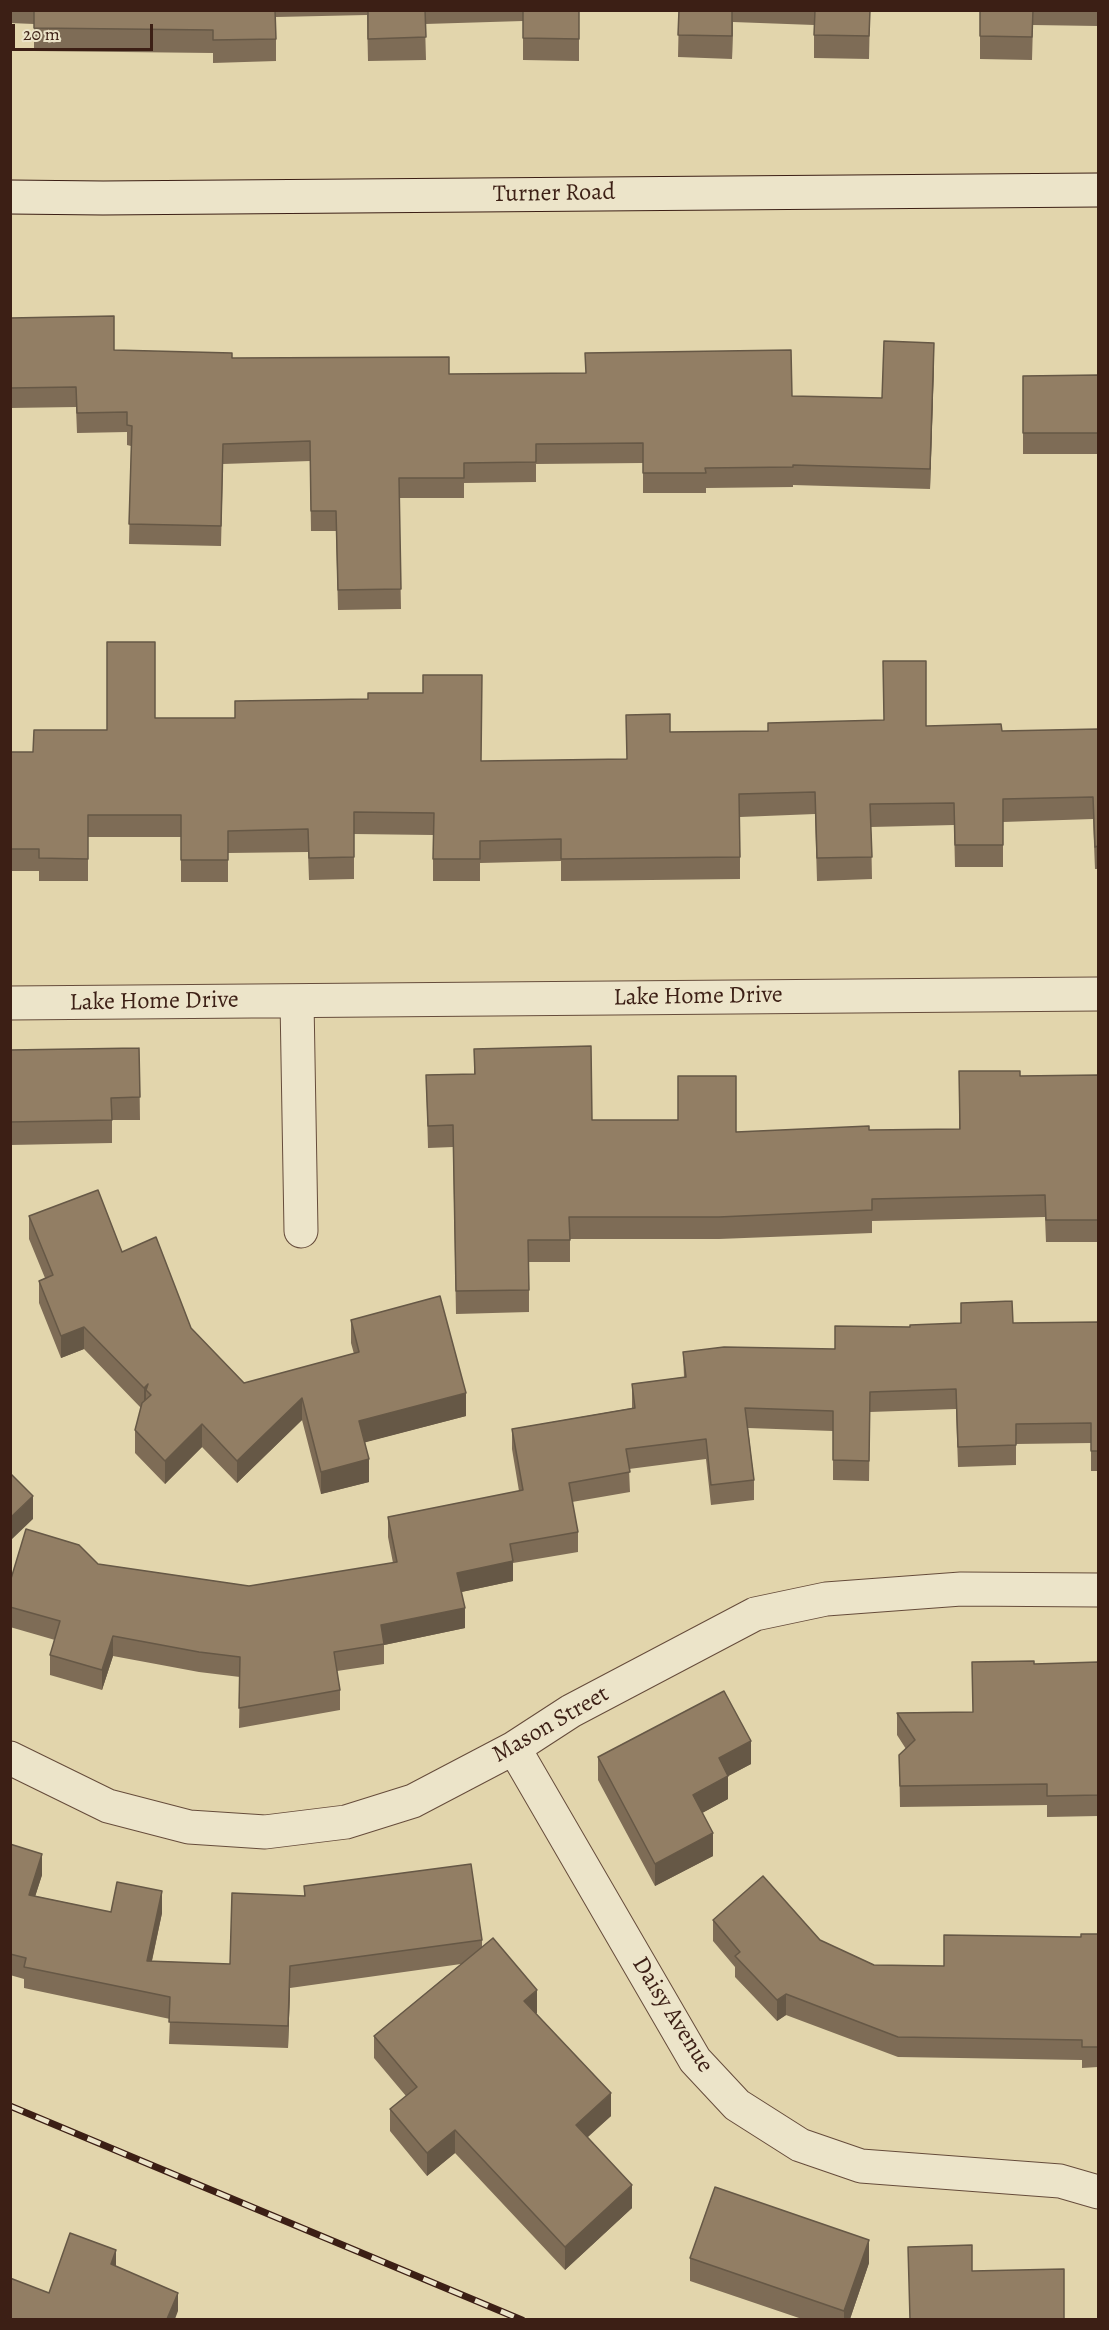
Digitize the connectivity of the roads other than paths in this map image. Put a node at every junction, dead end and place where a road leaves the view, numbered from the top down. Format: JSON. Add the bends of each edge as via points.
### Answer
{"nodes":[{"id":1,"x":1098,"y":190,"type":"edge"},
{"id":2,"x":10,"y":197,"type":"edge"},
{"id":3,"x":1098,"y":994,"type":"edge"},
{"id":4,"x":297,"y":1001,"type":"junction"},
{"id":5,"x":10,"y":1004,"type":"edge"},
{"id":6,"x":301,"y":1231,"type":"dead end"},
{"id":7,"x":1098,"y":1590,"type":"edge"},
{"id":8,"x":514,"y":1748,"type":"junction"},
{"id":9,"x":10,"y":1758,"type":"edge"},
{"id":10,"x":1098,"y":2192,"type":"edge"}],
"edges":[{"from":1,"to":2,"type":"street","name":"Turner Road"},
{"from":3,"to":4,"type":"street","name":"Lake Home Drive"},
{"from":4,"to":5,"type":"street","name":"Lake Home Drive"},
{"from":4,"to":6,"type":"street"},
{"from":7,"to":8,"type":"street","name":"Mason Street","via":[[961,1589],[860,1596],[755,1614],[571,1711]]},
{"from":8,"to":9,"type":"street","name":"Mason Street","via":[[413,1801],[346,1822],[265,1832],[189,1827],[108,1806]]},
{"from":8,"to":10,"type":"street","name":"Daisy Avenue","via":[[695,2060],[737,2105],[800,2145],[861,2166],[1060,2181]]}]}
